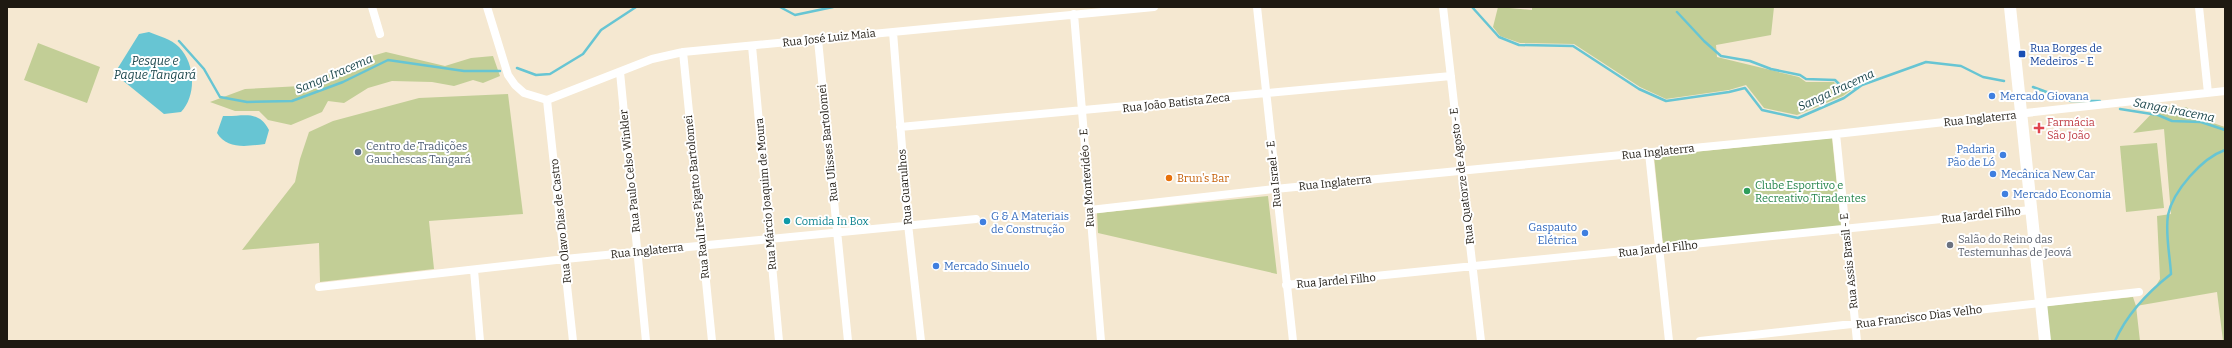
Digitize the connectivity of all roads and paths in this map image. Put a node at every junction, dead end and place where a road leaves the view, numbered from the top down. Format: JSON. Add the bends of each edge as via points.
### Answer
{"nodes":[{"id":1,"x":372,"y":7,"type":"edge"},
{"id":2,"x":487,"y":7,"type":"edge"},
{"id":3,"x":1154,"y":7,"type":"edge"},
{"id":4,"x":1257,"y":7,"type":"edge"},
{"id":5,"x":2010,"y":7,"type":"edge"},
{"id":6,"x":2199,"y":7,"type":"edge"},
{"id":7,"x":1444,"y":9,"type":"edge"},
{"id":8,"x":1074,"y":14,"type":"junction"},
{"id":9,"x":893,"y":32,"type":"junction"},
{"id":10,"x":380,"y":34,"type":"dead end"},
{"id":11,"x":818,"y":40,"type":"junction"},
{"id":12,"x":752,"y":46,"type":"junction"},
{"id":13,"x":683,"y":52,"type":"junction"},
{"id":14,"x":620,"y":72,"type":"junction"},
{"id":15,"x":1451,"y":76,"type":"junction"},
{"id":16,"x":2225,"y":91,"type":"edge"},
{"id":17,"x":2208,"y":93,"type":"junction"},
{"id":18,"x":1266,"y":94,"type":"junction"},
{"id":19,"x":547,"y":100,"type":"junction"},
{"id":20,"x":1082,"y":112,"type":"junction"},
{"id":21,"x":2021,"y":114,"type":"junction"},
{"id":22,"x":900,"y":128,"type":"junction"},
{"id":23,"x":1836,"y":134,"type":"junction"},
{"id":24,"x":1649,"y":153,"type":"junction"},
{"id":25,"x":1462,"y":171,"type":"junction"},
{"id":26,"x":1275,"y":189,"type":"junction"},
{"id":27,"x":1090,"y":210,"type":"junction"},
{"id":28,"x":2031,"y":210,"type":"junction"},
{"id":29,"x":976,"y":219,"type":"dead end"},
{"id":30,"x":908,"y":224,"type":"junction"},
{"id":31,"x":1846,"y":229,"type":"junction"},
{"id":32,"x":837,"y":233,"type":"junction"},
{"id":33,"x":770,"y":239,"type":"junction"},
{"id":34,"x":702,"y":246,"type":"junction"},
{"id":35,"x":1659,"y":249,"type":"junction"},
{"id":36,"x":638,"y":252,"type":"junction"},
{"id":37,"x":565,"y":260,"type":"junction"},
{"id":38,"x":1473,"y":268,"type":"junction"},
{"id":39,"x":474,"y":270,"type":"junction"},
{"id":40,"x":1286,"y":286,"type":"junction"},
{"id":41,"x":319,"y":287,"type":"dead end"},
{"id":42,"x":2139,"y":292,"type":"dead end"},
{"id":43,"x":2041,"y":302,"type":"junction"},
{"id":44,"x":1855,"y":325,"type":"junction"},
{"id":45,"x":480,"y":341,"type":"edge"},
{"id":46,"x":573,"y":341,"type":"edge"},
{"id":47,"x":646,"y":341,"type":"edge"},
{"id":48,"x":712,"y":341,"type":"edge"},
{"id":49,"x":779,"y":341,"type":"edge"},
{"id":50,"x":848,"y":341,"type":"edge"},
{"id":51,"x":921,"y":341,"type":"edge"},
{"id":52,"x":1101,"y":341,"type":"edge"},
{"id":53,"x":1293,"y":341,"type":"edge"},
{"id":54,"x":1481,"y":341,"type":"edge"},
{"id":55,"x":1669,"y":341,"type":"edge"},
{"id":56,"x":1700,"y":341,"type":"edge"},
{"id":57,"x":1857,"y":341,"type":"edge"},
{"id":58,"x":2045,"y":341,"type":"edge"}],
"edges":[{"from":1,"to":10,"type":"street"},
{"from":2,"to":19,"type":"street","via":[[508,75],[515,85],[530,96]]},
{"from":3,"to":8,"type":"street","name":"Rua José Luiz Maia"},
{"from":4,"to":18,"type":"street","name":"Rua Israel - E"},
{"from":5,"to":21,"type":"street"},
{"from":6,"to":17,"type":"street"},
{"from":7,"to":15,"type":"street","name":"Rua Quatorze de Agosto - E"},
{"from":8,"to":9,"type":"street","name":"Rua José Luiz Maia"},
{"from":8,"to":20,"type":"street","name":"Rua Montevidéo - E"},
{"from":9,"to":11,"type":"street","name":"Rua José Luiz Maia"},
{"from":9,"to":22,"type":"street","name":"Rua Guarulhos"},
{"from":11,"to":12,"type":"street","name":"Rua José Luiz Maia"},
{"from":11,"to":32,"type":"street","name":"Rua Ulisses Bartolomei"},
{"from":12,"to":13,"type":"street","name":"Rua José Luiz Maia"},
{"from":12,"to":33,"type":"street","name":"Rua Márcio Joaquim de Moura"},
{"from":13,"to":14,"type":"street","name":"Rua José Luiz Maia","via":[[652,59]]},
{"from":13,"to":34,"type":"street","name":"Rua Raul Ires Pigatto Bartolomei"},
{"from":14,"to":19,"type":"street","name":"Rua José Luiz Maia"},
{"from":14,"to":36,"type":"street","name":"Rua Paulo Celso Winkler"},
{"from":15,"to":18,"type":"street","name":"Rua João Batista Zeca"},
{"from":15,"to":25,"type":"street","name":"Rua Quatorze de Agosto - E"},
{"from":16,"to":17,"type":"street","name":"Rua Inglaterra"},
{"from":17,"to":21,"type":"street","name":"Rua Inglaterra"},
{"from":18,"to":20,"type":"street","name":"Rua João Batista Zeca"},
{"from":18,"to":26,"type":"street","name":"Rua Israel - E"},
{"from":19,"to":37,"type":"street","name":"Rua Olavo Dias de Castro"},
{"from":20,"to":22,"type":"street","name":"Rua João Batista Zeca"},
{"from":20,"to":27,"type":"street","name":"Rua Montevidéo - E"},
{"from":21,"to":23,"type":"street","name":"Rua Inglaterra"},
{"from":21,"to":28,"type":"street"},
{"from":22,"to":30,"type":"street","name":"Rua Guarulhos"},
{"from":23,"to":24,"type":"street","name":"Rua Inglaterra"},
{"from":23,"to":31,"type":"street","name":"Rua Assis Brasil - E"},
{"from":24,"to":25,"type":"street","name":"Rua Inglaterra"},
{"from":24,"to":35,"type":"street"},
{"from":25,"to":26,"type":"street","name":"Rua Inglaterra"},
{"from":25,"to":38,"type":"street","name":"Rua Quatorze de Agosto - E"},
{"from":26,"to":27,"type":"street","name":"Rua Inglaterra"},
{"from":26,"to":40,"type":"street","name":"Rua Israel - E"},
{"from":27,"to":52,"type":"street","name":"Rua Montevidéo - E"},
{"from":28,"to":31,"type":"street","name":"Rua Jardel Filho"},
{"from":28,"to":43,"type":"street"},
{"from":29,"to":30,"type":"street","name":"Rua Inglaterra"},
{"from":30,"to":32,"type":"street","name":"Rua Inglaterra"},
{"from":30,"to":51,"type":"street","name":"Rua Guarulhos"},
{"from":31,"to":35,"type":"street","name":"Rua Jardel Filho"},
{"from":31,"to":44,"type":"street","name":"Rua Assis Brasil - E"},
{"from":32,"to":33,"type":"street","name":"Rua Inglaterra"},
{"from":32,"to":50,"type":"street","name":"Rua Ulisses Bartolomei"},
{"from":33,"to":34,"type":"street","name":"Rua Inglaterra"},
{"from":33,"to":49,"type":"street","name":"Rua Márcio Joaquim de Moura"},
{"from":34,"to":36,"type":"street","name":"Rua Inglaterra"},
{"from":34,"to":48,"type":"street","name":"Rua Raul Ires Pigatto Bartolomei"},
{"from":35,"to":38,"type":"street","name":"Rua Jardel Filho"},
{"from":35,"to":55,"type":"street"},
{"from":36,"to":37,"type":"street","name":"Rua Inglaterra"},
{"from":36,"to":47,"type":"street","name":"Rua Paulo Celso Winkler"},
{"from":37,"to":39,"type":"street","name":"Rua Inglaterra"},
{"from":37,"to":46,"type":"street","name":"Rua Olavo Dias de Castro"},
{"from":38,"to":40,"type":"street","name":"Rua Jardel Filho"},
{"from":38,"to":54,"type":"street","name":"Rua Quatorze de Agosto - E"},
{"from":39,"to":41,"type":"street","name":"Rua Inglaterra"},
{"from":39,"to":45,"type":"street"},
{"from":40,"to":53,"type":"street","name":"Rua Israel - E"},
{"from":42,"to":43,"type":"street","name":"Rua Francisco Dias Velho"},
{"from":43,"to":44,"type":"street","name":"Rua Francisco Dias Velho"},
{"from":43,"to":58,"type":"street"},
{"from":44,"to":56,"type":"street","name":"Rua Francisco Dias Velho"},
{"from":44,"to":57,"type":"street","name":"Rua Assis Brasil - E"}]}
